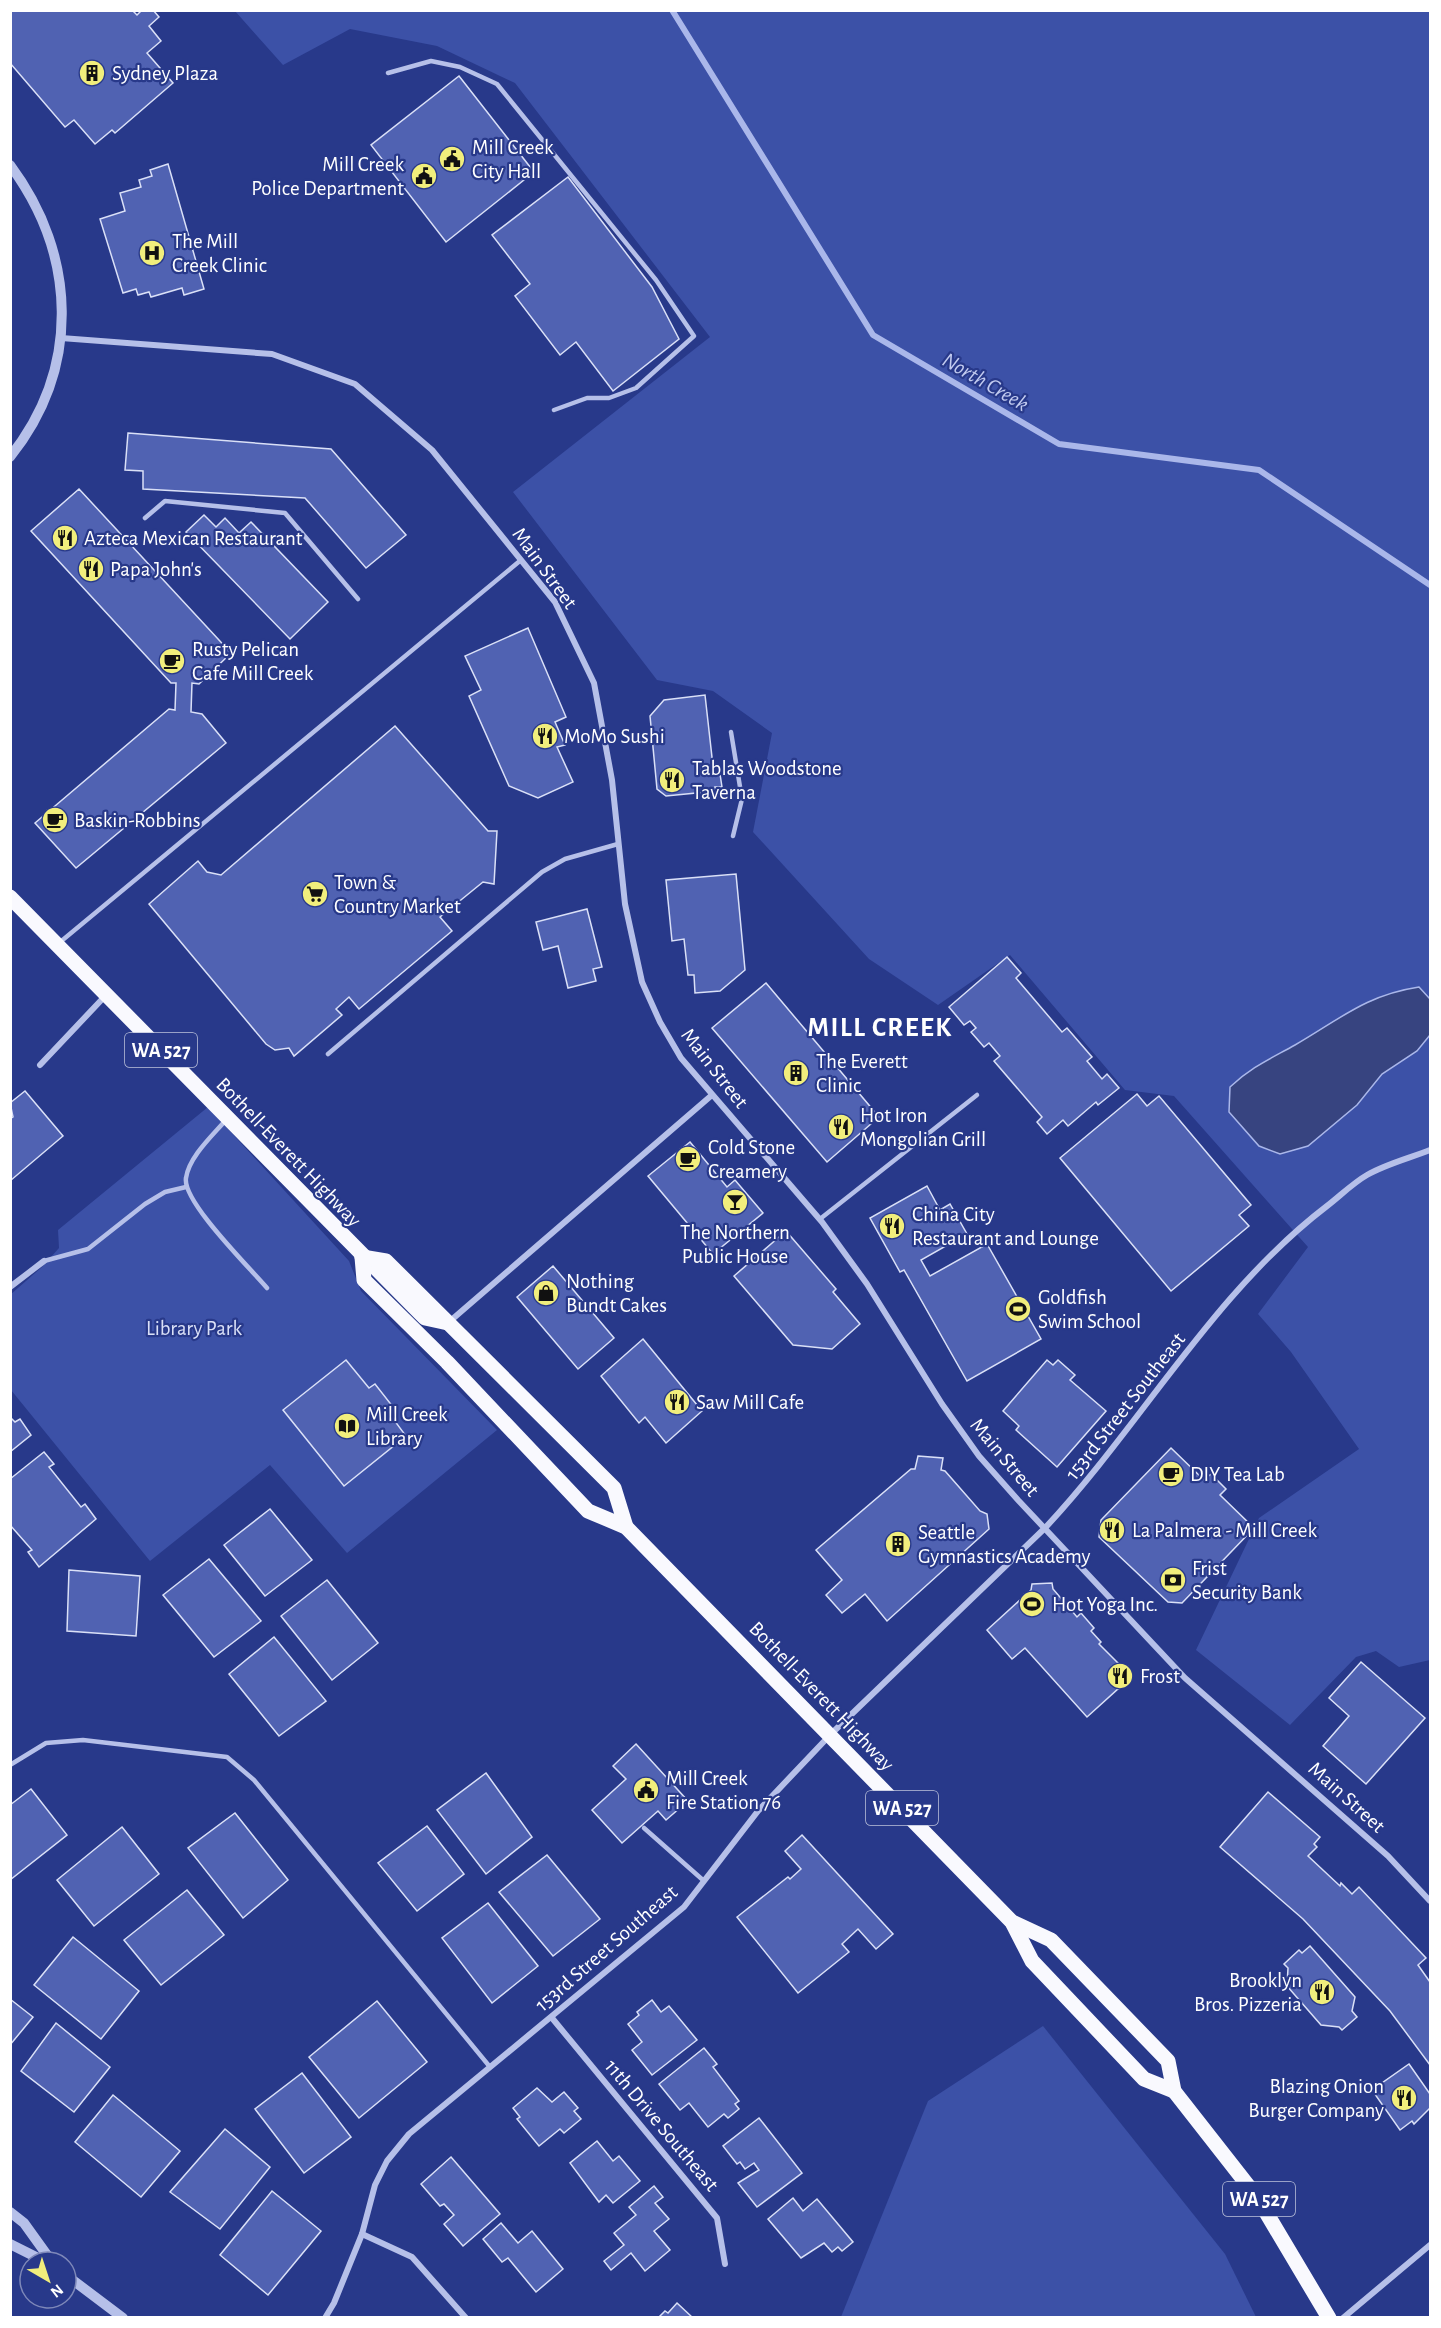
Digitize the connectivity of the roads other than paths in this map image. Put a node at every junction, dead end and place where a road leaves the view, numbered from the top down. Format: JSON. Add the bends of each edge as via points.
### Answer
{"nodes":[{"id":1,"x":388,"y":73,"type":"dead end"},
{"id":2,"x":10,"y":165,"type":"edge"},
{"id":3,"x":61,"y":338,"type":"junction"},
{"id":4,"x":554,"y":410,"type":"dead end"},
{"id":5,"x":10,"y":457,"type":"edge"},
{"id":6,"x":145,"y":518,"type":"dead end"},
{"id":7,"x":521,"y":561,"type":"junction"},
{"id":8,"x":358,"y":599,"type":"dead end"},
{"id":9,"x":731,"y":732,"type":"dead end"},
{"id":10,"x":733,"y":836,"type":"dead end"},
{"id":11,"x":618,"y":844,"type":"junction"},
{"id":12,"x":10,"y":897,"type":"edge"},
{"id":13,"x":57,"y":944,"type":"junction"},
{"id":14,"x":107,"y":994,"type":"junction"},
{"id":15,"x":328,"y":1054,"type":"dead end"},
{"id":16,"x":40,"y":1065,"type":"dead end"},
{"id":17,"x":712,"y":1095,"type":"junction"},
{"id":18,"x":977,"y":1095,"type":"dead end"},
{"id":19,"x":227,"y":1119,"type":"junction"},
{"id":20,"x":1431,"y":1150,"type":"edge"},
{"id":21,"x":186,"y":1187,"type":"junction"},
{"id":22,"x":820,"y":1219,"type":"junction"},
{"id":23,"x":362,"y":1257,"type":"junction"},
{"id":24,"x":44,"y":1261,"type":"joint"},
{"id":25,"x":10,"y":1287,"type":"edge"},
{"id":26,"x":267,"y":1288,"type":"dead end"},
{"id":27,"x":448,"y":1323,"type":"junction"},
{"id":28,"x":626,"y":1527,"type":"junction"},
{"id":29,"x":1045,"y":1528,"type":"junction"},
{"id":30,"x":831,"y":1734,"type":"junction"},
{"id":31,"x":10,"y":1765,"type":"edge"},
{"id":32,"x":644,"y":1828,"type":"dead end"},
{"id":33,"x":704,"y":1881,"type":"junction"},
{"id":34,"x":1431,"y":1901,"type":"edge"},
{"id":35,"x":1012,"y":1922,"type":"junction"},
{"id":36,"x":552,"y":2018,"type":"junction"},
{"id":37,"x":490,"y":2067,"type":"junction"},
{"id":38,"x":1174,"y":2091,"type":"junction"},
{"id":39,"x":10,"y":2212,"type":"edge"},
{"id":40,"x":362,"y":2234,"type":"junction"},
{"id":41,"x":1431,"y":2245,"type":"edge"},
{"id":42,"x":43,"y":2250,"type":"edge"},
{"id":43,"x":725,"y":2264,"type":"dead end"},
{"id":44,"x":78,"y":2284,"type":"edge"},
{"id":45,"x":123,"y":2318,"type":"edge"},
{"id":46,"x":325,"y":2318,"type":"edge"},
{"id":47,"x":466,"y":2318,"type":"edge"},
{"id":48,"x":1329,"y":2318,"type":"edge"},
{"id":49,"x":1342,"y":2318,"type":"edge"}],
"edges":[{"from":1,"to":4,"type":"lane","via":[[431,61],[460,67],[497,84],[656,280],[694,336],[636,388],[609,399],[587,398]]},
{"from":2,"to":3,"type":"street","via":[[34,198],[50,237],[61,286]]},
{"from":3,"to":5,"type":"street","via":[[44,406]]},
{"from":3,"to":7,"type":"street","name":"Main Street","via":[[272,354],[355,384],[432,450]]},
{"from":6,"to":8,"type":"lane","via":[[165,501],[285,513]]},
{"from":7,"to":11,"type":"street","name":"Main Street","via":[[555,602],[594,683],[612,780]]},
{"from":7,"to":13,"type":"lane"},
{"from":9,"to":10,"type":"lane","via":[[742,799]]},
{"from":11,"to":15,"type":"lane","via":[[565,859],[542,872]]},
{"from":11,"to":17,"type":"street","name":"Main Street","via":[[625,904],[642,982],[681,1058]]},
{"from":12,"to":13,"type":"main road","name":"Bothell-Everett Highway","number":"WA 527"},
{"from":13,"to":14,"type":"main road","name":"Bothell-Everett Highway","number":"WA 527"},
{"from":14,"to":16,"type":"street"},
{"from":14,"to":19,"type":"main road","name":"Bothell-Everett Highway","number":"WA 527"},
{"from":17,"to":22,"type":"street","name":"Main Street"},
{"from":17,"to":27,"type":"street"},
{"from":18,"to":22,"type":"lane"},
{"from":19,"to":21,"type":"lane","via":[[201,1149],[186,1175]]},
{"from":19,"to":23,"type":"main road","name":"Bothell-Everett Highway","number":"WA 527"},
{"from":20,"to":29,"type":"street","name":"153rd Street Southeast","via":[[1367,1175],[1296,1229],[1262,1262],[1075,1496]]},
{"from":21,"to":24,"type":"lane","via":[[165,1192],[145,1204],[88,1250]]},
{"from":21,"to":26,"type":"lane","via":[[201,1212]]},
{"from":22,"to":29,"type":"street","name":"Main Street","via":[[979,1456]]},
{"from":23,"to":27,"type":"main road","name":"Bothell-Everett Highway","number":"WA 527","via":[[386,1261]]},
{"from":23,"to":28,"type":"main road","name":"Bothell-Everett Highway","number":"WA 527","via":[[364,1280],[588,1511]]},
{"from":24,"to":25,"type":"street"},
{"from":27,"to":28,"type":"main road","name":"Bothell-Everett Highway","number":"WA 527","via":[[614,1488]]},
{"from":28,"to":30,"type":"main road","name":"Bothell-Everett Highway","number":"WA 527"},
{"from":29,"to":30,"type":"street","name":"153rd Street Southeast"},
{"from":29,"to":34,"type":"street","name":"Main Street","via":[[1185,1678],[1388,1856]]},
{"from":30,"to":33,"type":"street","name":"153rd Street Southeast","via":[[758,1811]]},
{"from":30,"to":35,"type":"main road","name":"Bothell-Everett Highway","number":"WA 527"},
{"from":31,"to":37,"type":"lane","via":[[46,1743],[74,1739],[227,1757],[254,1780]]},
{"from":32,"to":33,"type":"lane"},
{"from":33,"to":36,"type":"street","name":"153rd Street Southeast","via":[[684,1907]]},
{"from":35,"to":38,"type":"main road","name":"Bothell-Everett Highway","number":"WA 527","via":[[1032,1961],[1144,2079]]},
{"from":35,"to":38,"type":"main road","name":"Bothell-Everett Highway","number":"WA 527","via":[[1051,1940],[1168,2061]]},
{"from":36,"to":37,"type":"street","name":"153rd Street Southeast"},
{"from":36,"to":43,"type":"street","name":"11th Drive Southeast","via":[[717,2218]]},
{"from":37,"to":40,"type":"street","name":"153rd Street Southeast","via":[[409,2134],[387,2161],[375,2185]]},
{"from":38,"to":48,"type":"main road","name":"Bothell-Everett Highway","number":"WA 527","via":[[1257,2197]]},
{"from":39,"to":42,"type":"street","via":[[24,2223]]},
{"from":40,"to":46,"type":"street","name":"153rd Street Southeast"},
{"from":40,"to":47,"type":"street","via":[[412,2256]]},
{"from":41,"to":49,"type":"street"},
{"from":44,"to":45,"type":"street"}]}
